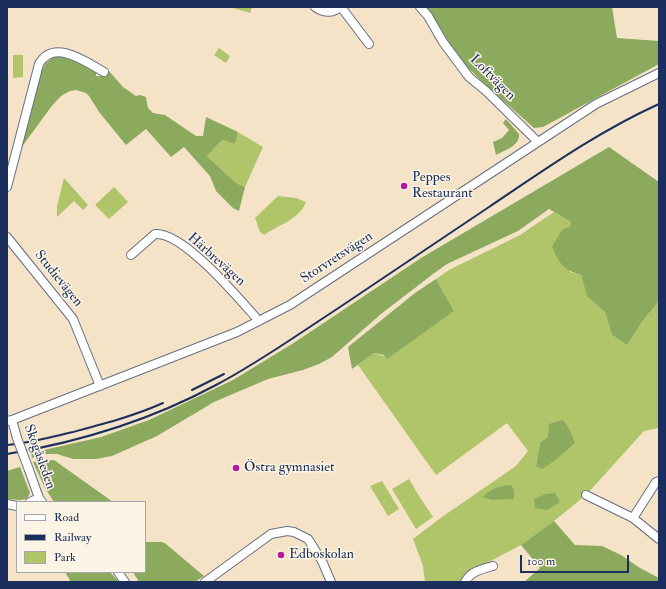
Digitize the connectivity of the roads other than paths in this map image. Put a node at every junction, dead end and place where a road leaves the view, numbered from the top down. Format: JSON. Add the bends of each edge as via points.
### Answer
{"nodes":[{"id":1,"x":315,"y":7,"type":"edge"},
{"id":2,"x":340,"y":7,"type":"edge"},
{"id":3,"x":420,"y":7,"type":"edge"},
{"id":4,"x":369,"y":44,"type":"dead end"},
{"id":5,"x":104,"y":72,"type":"dead end"},
{"id":6,"x":659,"y":73,"type":"edge"},
{"id":7,"x":538,"y":142,"type":"junction"},
{"id":8,"x":7,"y":187,"type":"edge"},
{"id":9,"x":7,"y":237,"type":"edge"},
{"id":10,"x":131,"y":255,"type":"dead end"},
{"id":11,"x":259,"y":321,"type":"junction"},
{"id":12,"x":100,"y":386,"type":"junction"},
{"id":13,"x":9,"y":421,"type":"edge"},
{"id":14,"x":659,"y":481,"type":"edge"},
{"id":15,"x":586,"y":495,"type":"dead end"},
{"id":16,"x":41,"y":500,"type":"edge"},
{"id":17,"x":633,"y":518,"type":"junction"},
{"id":18,"x":659,"y":539,"type":"edge"},
{"id":19,"x":493,"y":566,"type":"dead end"},
{"id":20,"x":119,"y":573,"type":"edge"},
{"id":21,"x":125,"y":582,"type":"edge"},
{"id":22,"x":205,"y":582,"type":"edge"},
{"id":23,"x":331,"y":582,"type":"edge"},
{"id":24,"x":465,"y":582,"type":"edge"}],
"edges":[{"from":1,"to":2,"type":"street","via":[[332,12]]},
{"from":2,"to":4,"type":"street"},
{"from":3,"to":7,"type":"street","name":"Loftvägen","via":[[468,77]]},
{"from":5,"to":8,"type":"street","via":[[74,55],[61,52],[54,52],[42,59]]},
{"from":6,"to":7,"type":"street","name":"Storvretsvägen","via":[[596,104]]},
{"from":7,"to":11,"type":"street","name":"Storvretsvägen","via":[[290,305]]},
{"from":9,"to":12,"type":"street","name":"Studievägen","via":[[73,319]]},
{"from":10,"to":11,"type":"street","name":"Härbrevägen","via":[[155,234],[172,239],[193,253],[222,280]]},
{"from":11,"to":12,"type":"street","name":"Storvretsvägen"},
{"from":12,"to":13,"type":"street","name":"Storvretsvägen"},
{"from":13,"to":16,"type":"street","name":"Skogåsleden","bridge":true},
{"from":14,"to":17,"type":"street"},
{"from":15,"to":17,"type":"street"},
{"from":17,"to":18,"type":"street"},
{"from":19,"to":24,"type":"street","via":[[468,576]]},
{"from":20,"to":21,"type":"street"},
{"from":22,"to":23,"type":"street","via":[[271,534],[287,531],[298,533],[308,539]]}]}
